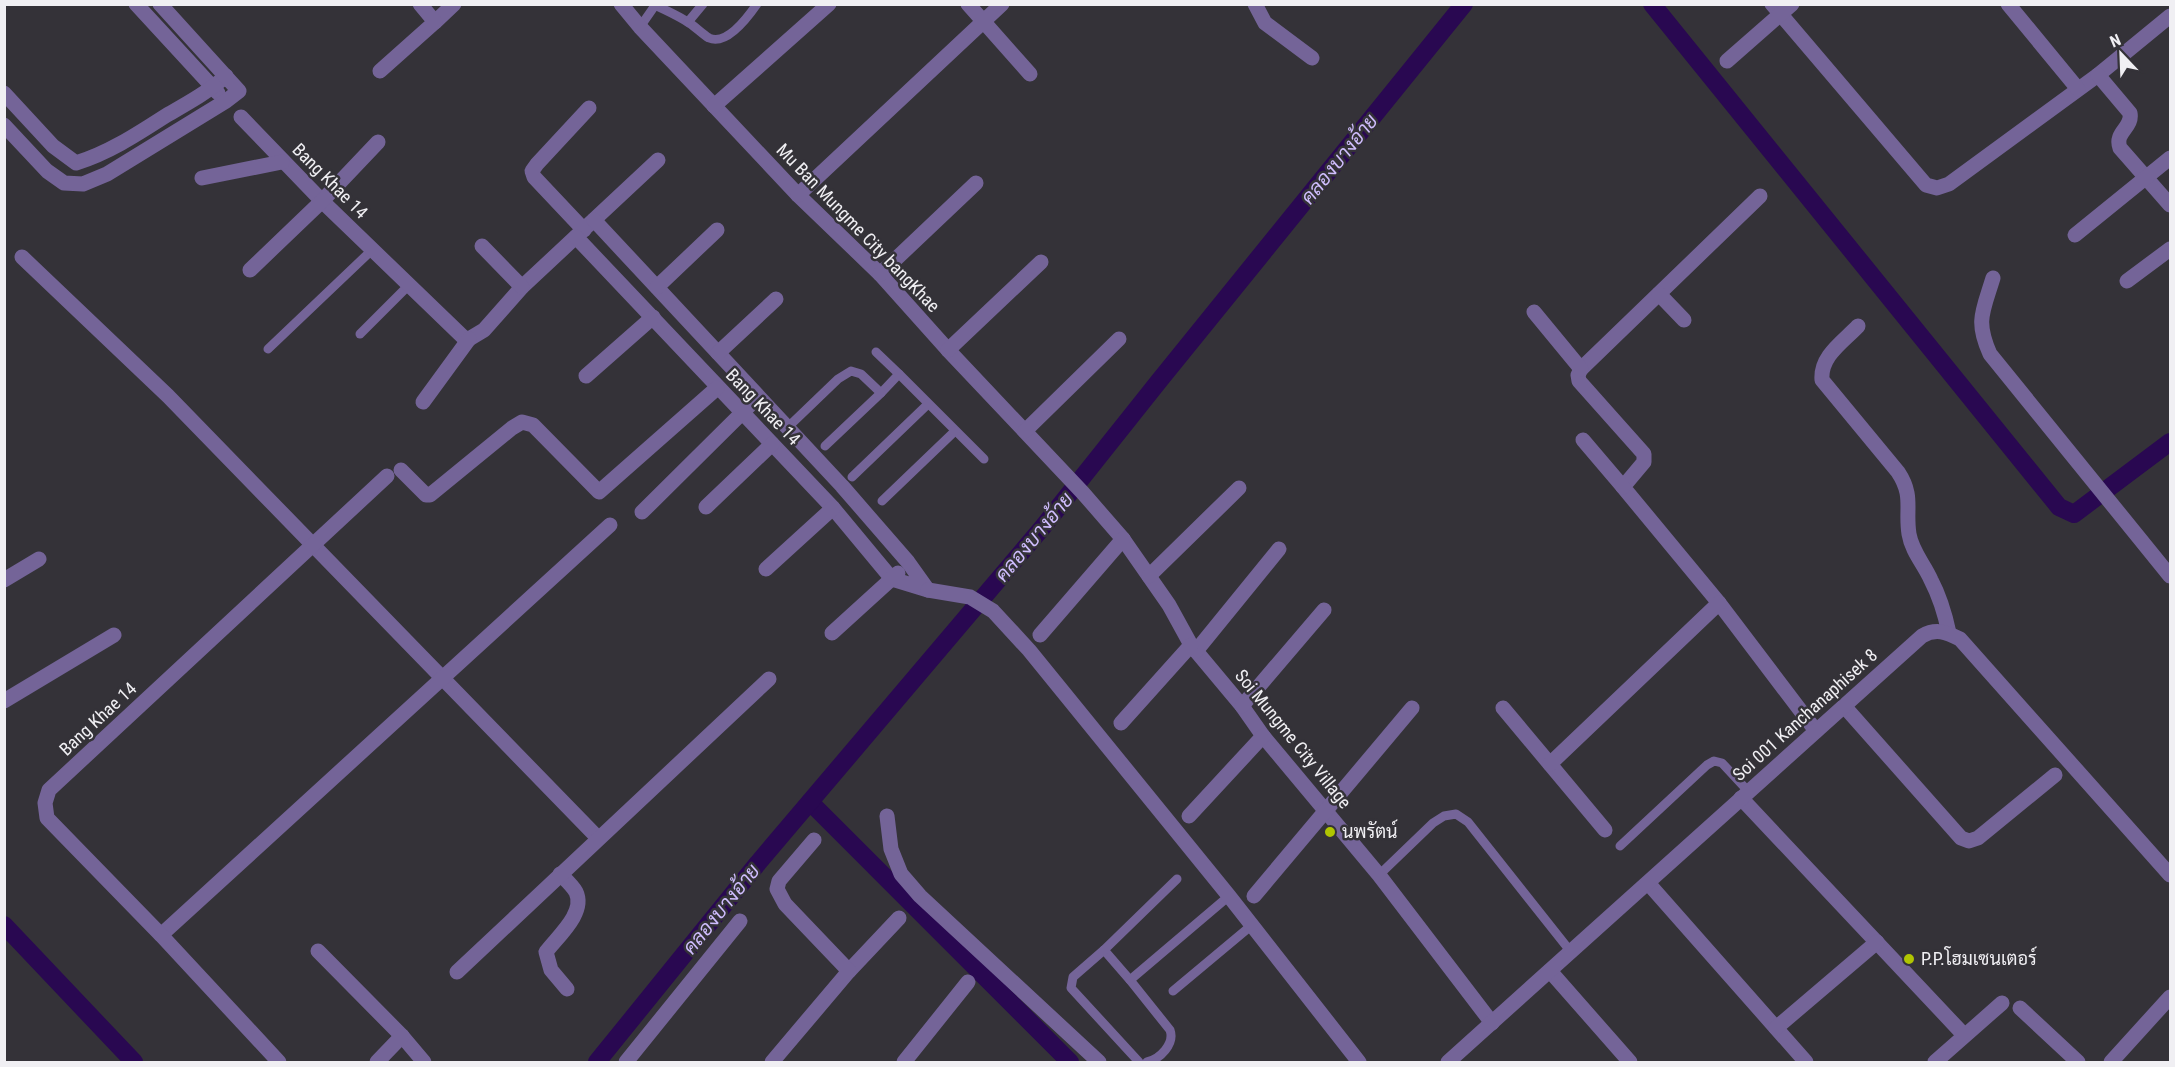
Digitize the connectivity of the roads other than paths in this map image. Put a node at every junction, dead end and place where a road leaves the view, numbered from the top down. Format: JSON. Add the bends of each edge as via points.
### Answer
{"nodes":[{"id":1,"x":136,"y":4,"type":"edge"},
{"id":2,"x":160,"y":4,"type":"edge"},
{"id":3,"x":420,"y":4,"type":"edge"},
{"id":4,"x":454,"y":4,"type":"edge"},
{"id":5,"x":621,"y":4,"type":"edge"},
{"id":6,"x":703,"y":4,"type":"edge"},
{"id":7,"x":757,"y":4,"type":"edge"},
{"id":8,"x":828,"y":4,"type":"edge"},
{"id":9,"x":968,"y":4,"type":"edge"},
{"id":10,"x":1002,"y":4,"type":"edge"},
{"id":11,"x":1255,"y":4,"type":"edge"},
{"id":12,"x":2008,"y":4,"type":"edge"},
{"id":13,"x":656,"y":5,"type":"edge"},
{"id":14,"x":1782,"y":8,"type":"edge"},
{"id":15,"x":2170,"y":16,"type":"edge"},
{"id":16,"x":983,"y":21,"type":"junction"},
{"id":17,"x":435,"y":22,"type":"junction"},
{"id":18,"x":688,"y":22,"type":"junction"},
{"id":19,"x":640,"y":27,"type":"junction"},
{"id":20,"x":1312,"y":58,"type":"dead end"},
{"id":21,"x":1727,"y":61,"type":"dead end"},
{"id":22,"x":380,"y":72,"type":"dead end"},
{"id":23,"x":1030,"y":74,"type":"dead end"},
{"id":24,"x":2098,"y":75,"type":"junction"},
{"id":25,"x":226,"y":76,"type":"junction"},
{"id":26,"x":213,"y":87,"type":"junction"},
{"id":27,"x":2078,"y":89,"type":"junction"},
{"id":28,"x":4,"y":93,"type":"edge"},
{"id":29,"x":226,"y":102,"type":"junction"},
{"id":30,"x":714,"y":106,"type":"junction"},
{"id":31,"x":589,"y":108,"type":"dead end"},
{"id":32,"x":241,"y":117,"type":"dead end"},
{"id":33,"x":4,"y":125,"type":"edge"},
{"id":34,"x":378,"y":142,"type":"dead end"},
{"id":35,"x":2170,"y":158,"type":"edge"},
{"id":36,"x":658,"y":160,"type":"dead end"},
{"id":37,"x":282,"y":162,"type":"junction"},
{"id":38,"x":202,"y":178,"type":"dead end"},
{"id":39,"x":2146,"y":178,"type":"junction"},
{"id":40,"x":976,"y":183,"type":"dead end"},
{"id":41,"x":798,"y":195,"type":"junction"},
{"id":42,"x":1760,"y":196,"type":"dead end"},
{"id":43,"x":322,"y":201,"type":"junction"},
{"id":44,"x":2170,"y":206,"type":"edge"},
{"id":45,"x":584,"y":229,"type":"junction"},
{"id":46,"x":717,"y":230,"type":"dead end"},
{"id":47,"x":2075,"y":235,"type":"dead end"},
{"id":48,"x":482,"y":246,"type":"dead end"},
{"id":49,"x":2170,"y":249,"type":"edge"},
{"id":50,"x":372,"y":250,"type":"junction"},
{"id":51,"x":22,"y":257,"type":"dead end"},
{"id":52,"x":1041,"y":262,"type":"dead end"},
{"id":53,"x":250,"y":270,"type":"dead end"},
{"id":54,"x":880,"y":274,"type":"junction"},
{"id":55,"x":1993,"y":278,"type":"dead end"},
{"id":56,"x":2127,"y":281,"type":"dead end"},
{"id":57,"x":409,"y":285,"type":"junction"},
{"id":58,"x":657,"y":286,"type":"junction"},
{"id":59,"x":522,"y":287,"type":"junction"},
{"id":60,"x":1659,"y":294,"type":"junction"},
{"id":61,"x":776,"y":299,"type":"dead end"},
{"id":62,"x":1534,"y":312,"type":"dead end"},
{"id":63,"x":653,"y":317,"type":"junction"},
{"id":64,"x":1684,"y":320,"type":"dead end"},
{"id":65,"x":1858,"y":326,"type":"dead end"},
{"id":66,"x":360,"y":334,"type":"dead end"},
{"id":67,"x":469,"y":339,"type":"junction"},
{"id":68,"x":1119,"y":339,"type":"dead end"},
{"id":69,"x":268,"y":349,"type":"dead end"},
{"id":70,"x":948,"y":350,"type":"junction"},
{"id":71,"x":876,"y":352,"type":"dead end"},
{"id":72,"x":718,"y":353,"type":"junction"},
{"id":73,"x":1581,"y":369,"type":"junction"},
{"id":74,"x":899,"y":374,"type":"junction"},
{"id":75,"x":586,"y":376,"type":"dead end"},
{"id":76,"x":717,"y":388,"type":"junction"},
{"id":77,"x":881,"y":393,"type":"junction"},
{"id":78,"x":758,"y":398,"type":"junction"},
{"id":79,"x":423,"y":402,"type":"dead end"},
{"id":80,"x":928,"y":404,"type":"junction"},
{"id":81,"x":741,"y":413,"type":"junction"},
{"id":82,"x":787,"y":428,"type":"junction"},
{"id":83,"x":955,"y":430,"type":"junction"},
{"id":84,"x":1025,"y":431,"type":"junction"},
{"id":85,"x":1583,"y":440,"type":"dead end"},
{"id":86,"x":772,"y":444,"type":"junction"},
{"id":87,"x":825,"y":446,"type":"dead end"},
{"id":88,"x":984,"y":459,"type":"dead end"},
{"id":89,"x":1069,"y":477,"type":"joint"},
{"id":90,"x":847,"y":482,"type":"junction"},
{"id":91,"x":1623,"y":487,"type":"junction"},
{"id":92,"x":1239,"y":489,"type":"dead end"},
{"id":93,"x":882,"y":501,"type":"dead end"},
{"id":94,"x":829,"y":504,"type":"junction"},
{"id":95,"x":706,"y":507,"type":"dead end"},
{"id":96,"x":642,"y":512,"type":"dead end"},
{"id":97,"x":610,"y":525,"type":"dead end"},
{"id":98,"x":1123,"y":539,"type":"junction"},
{"id":99,"x":314,"y":546,"type":"junction"},
{"id":100,"x":1279,"y":549,"type":"dead end"},
{"id":101,"x":39,"y":559,"type":"dead end"},
{"id":102,"x":908,"y":562,"type":"junction"},
{"id":103,"x":766,"y":569,"type":"dead end"},
{"id":104,"x":1149,"y":576,"type":"junction"},
{"id":105,"x":2170,"y":576,"type":"edge"},
{"id":106,"x":892,"y":579,"type":"junction"},
{"id":107,"x":4,"y":580,"type":"edge"},
{"id":108,"x":928,"y":590,"type":"junction"},
{"id":109,"x":1719,"y":603,"type":"junction"},
{"id":110,"x":1324,"y":610,"type":"dead end"},
{"id":111,"x":832,"y":633,"type":"dead end"},
{"id":112,"x":1948,"y":633,"type":"junction"},
{"id":113,"x":114,"y":635,"type":"dead end"},
{"id":114,"x":1040,"y":635,"type":"dead end"},
{"id":115,"x":1193,"y":648,"type":"junction"},
{"id":116,"x":442,"y":679,"type":"junction"},
{"id":117,"x":769,"y":679,"type":"dead end"},
{"id":118,"x":4,"y":701,"type":"edge"},
{"id":119,"x":1242,"y":706,"type":"junction"},
{"id":120,"x":1844,"y":706,"type":"junction"},
{"id":121,"x":1412,"y":708,"type":"dead end"},
{"id":122,"x":1503,"y":708,"type":"dead end"},
{"id":123,"x":1122,"y":723,"type":"dead end"},
{"id":124,"x":1816,"y":731,"type":"junction"},
{"id":125,"x":1263,"y":735,"type":"junction"},
{"id":126,"x":1550,"y":764,"type":"junction"},
{"id":127,"x":2055,"y":775,"type":"dead end"},
{"id":128,"x":1745,"y":794,"type":"junction"},
{"id":129,"x":1326,"y":812,"type":"junction"},
{"id":130,"x":887,"y":816,"type":"dead end"},
{"id":131,"x":1189,"y":816,"type":"dead end"},
{"id":132,"x":1605,"y":830,"type":"dead end"},
{"id":133,"x":597,"y":838,"type":"junction"},
{"id":134,"x":814,"y":840,"type":"dead end"},
{"id":135,"x":1620,"y":846,"type":"dead end"},
{"id":136,"x":560,"y":874,"type":"junction"},
{"id":137,"x":1379,"y":875,"type":"junction"},
{"id":138,"x":2170,"y":875,"type":"edge"},
{"id":139,"x":1177,"y":879,"type":"dead end"},
{"id":140,"x":1648,"y":884,"type":"junction"},
{"id":141,"x":1229,"y":896,"type":"junction"},
{"id":142,"x":1254,"y":896,"type":"dead end"},
{"id":143,"x":899,"y":918,"type":"dead end"},
{"id":144,"x":740,"y":921,"type":"dead end"},
{"id":145,"x":1252,"y":925,"type":"junction"},
{"id":146,"x":161,"y":935,"type":"junction"},
{"id":147,"x":1877,"y":942,"type":"junction"},
{"id":148,"x":1104,"y":950,"type":"junction"},
{"id":149,"x":318,"y":951,"type":"dead end"},
{"id":150,"x":1572,"y":952,"type":"junction"},
{"id":151,"x":849,"y":971,"type":"junction"},
{"id":152,"x":1551,"y":971,"type":"junction"},
{"id":153,"x":457,"y":972,"type":"dead end"},
{"id":154,"x":1130,"y":980,"type":"junction"},
{"id":155,"x":968,"y":982,"type":"dead end"},
{"id":156,"x":567,"y":989,"type":"dead end"},
{"id":157,"x":1173,"y":991,"type":"dead end"},
{"id":158,"x":2170,"y":997,"type":"edge"},
{"id":159,"x":2002,"y":1003,"type":"dead end"},
{"id":160,"x":2020,"y":1008,"type":"dead end"},
{"id":161,"x":1492,"y":1023,"type":"junction"},
{"id":162,"x":1776,"y":1028,"type":"junction"},
{"id":163,"x":1964,"y":1035,"type":"junction"},
{"id":164,"x":402,"y":1036,"type":"junction"},
{"id":165,"x":279,"y":1062,"type":"edge"},
{"id":166,"x":377,"y":1062,"type":"edge"},
{"id":167,"x":424,"y":1062,"type":"edge"},
{"id":168,"x":626,"y":1062,"type":"edge"},
{"id":169,"x":772,"y":1062,"type":"edge"},
{"id":170,"x":904,"y":1062,"type":"edge"},
{"id":171,"x":1099,"y":1062,"type":"edge"},
{"id":172,"x":1139,"y":1062,"type":"edge"},
{"id":173,"x":1147,"y":1062,"type":"edge"},
{"id":174,"x":1359,"y":1062,"type":"edge"},
{"id":175,"x":1448,"y":1062,"type":"edge"},
{"id":176,"x":1630,"y":1062,"type":"edge"},
{"id":177,"x":1806,"y":1062,"type":"edge"},
{"id":178,"x":1935,"y":1062,"type":"edge"},
{"id":179,"x":2078,"y":1062,"type":"edge"},
{"id":180,"x":2111,"y":1062,"type":"edge"}],
"edges":[{"from":1,"to":26,"type":"street"},
{"from":2,"to":25,"type":"street"},
{"from":3,"to":17,"type":"street"},
{"from":4,"to":17,"type":"street"},
{"from":5,"to":19,"type":"street","name":"Mu Ban Mungme City bangKhae"},
{"from":6,"to":18,"type":"lane"},
{"from":7,"to":18,"type":"lane","via":[[727,36],[717,39]]},
{"from":8,"to":30,"type":"street"},
{"from":9,"to":16,"type":"street"},
{"from":10,"to":16,"type":"street"},
{"from":11,"to":20,"type":"street","via":[[1265,23]]},
{"from":12,"to":27,"type":"street"},
{"from":13,"to":18,"type":"lane"},
{"from":13,"to":19,"type":"lane"},
{"from":14,"to":21,"type":"street"},
{"from":14,"to":27,"type":"street","via":[[1926,185],[1937,188],[1949,184]]},
{"from":15,"to":24,"type":"street"},
{"from":16,"to":23,"type":"street"},
{"from":16,"to":41,"type":"street"},
{"from":17,"to":22,"type":"street"},
{"from":19,"to":30,"type":"street","name":"Mu Ban Mungme City bangKhae"},
{"from":24,"to":27,"type":"street"},
{"from":24,"to":39,"type":"street","via":[[2130,113],[2130,123],[2117,141]]},
{"from":25,"to":26,"type":"street"},
{"from":25,"to":29,"type":"street","via":[[239,91]]},
{"from":26,"to":28,"type":"street","via":[[93,158],[76,164],[53,146]]},
{"from":26,"to":29,"type":"street"},
{"from":29,"to":33,"type":"street","via":[[107,174],[83,184],[64,183],[47,171]]},
{"from":30,"to":41,"type":"street","name":"Mu Ban Mungme City bangKhae"},
{"from":31,"to":45,"type":"street","via":[[532,171]]},
{"from":32,"to":37,"type":"street","name":"Bang Khae 14"},
{"from":34,"to":43,"type":"street"},
{"from":35,"to":39,"type":"street"},
{"from":36,"to":45,"type":"street"},
{"from":37,"to":38,"type":"street"},
{"from":37,"to":43,"type":"street","name":"Bang Khae 14"},
{"from":39,"to":44,"type":"street"},
{"from":39,"to":47,"type":"street"},
{"from":40,"to":54,"type":"street"},
{"from":41,"to":54,"type":"street","name":"Mu Ban Mungme City bangKhae"},
{"from":42,"to":60,"type":"street"},
{"from":43,"to":50,"type":"street","name":"Bang Khae 14"},
{"from":43,"to":53,"type":"street"},
{"from":45,"to":58,"type":"street","name":"Bang Khae 14"},
{"from":45,"to":59,"type":"street"},
{"from":45,"to":63,"type":"street","name":"Bang Khae 14"},
{"from":46,"to":58,"type":"street"},
{"from":48,"to":59,"type":"street"},
{"from":49,"to":56,"type":"street"},
{"from":50,"to":57,"type":"street","name":"Bang Khae 14"},
{"from":50,"to":69,"type":"lane"},
{"from":51,"to":99,"type":"street","via":[[168,396]]},
{"from":52,"to":70,"type":"street"},
{"from":54,"to":70,"type":"street","name":"Mu Ban Mungme City bangKhae"},
{"from":55,"to":105,"type":"street","via":[[1981,319],[1982,335],[1990,354]]},
{"from":57,"to":66,"type":"lane"},
{"from":57,"to":67,"type":"street","name":"Bang Khae 14"},
{"from":58,"to":72,"type":"street","name":"Bang Khae 14"},
{"from":59,"to":67,"type":"street","via":[[484,330]]},
{"from":60,"to":64,"type":"street"},
{"from":60,"to":73,"type":"street"},
{"from":61,"to":72,"type":"street"},
{"from":62,"to":73,"type":"street"},
{"from":63,"to":75,"type":"street"},
{"from":63,"to":76,"type":"street","name":"Bang Khae 14"},
{"from":65,"to":112,"type":"street","via":[[1826,359],[1821,369],[1822,380],[1906,485],[1912,547],[1943,606]]},
{"from":67,"to":79,"type":"street"},
{"from":68,"to":84,"type":"street"},
{"from":70,"to":84,"type":"street","name":"Mu Ban Mungme City bangKhae"},
{"from":71,"to":74,"type":"lane"},
{"from":72,"to":78,"type":"street","name":"Bang Khae 14"},
{"from":73,"to":91,"type":"street","via":[[1579,381],[1644,454],[1644,462]]},
{"from":74,"to":77,"type":"lane"},
{"from":74,"to":80,"type":"lane"},
{"from":76,"to":81,"type":"street","name":"Bang Khae 14"},
{"from":76,"to":99,"type":"street","name":"Bang Khae 14","via":[[599,492],[533,424],[522,422],[430,495],[394,473]]},
{"from":77,"to":82,"type":"lane","via":[[861,374],[851,371]]},
{"from":77,"to":87,"type":"lane"},
{"from":78,"to":81,"type":"street"},
{"from":78,"to":82,"type":"street","name":"Bang Khae 14"},
{"from":80,"to":83,"type":"lane"},
{"from":80,"to":90,"type":"lane"},
{"from":81,"to":86,"type":"street","name":"Bang Khae 14"},
{"from":81,"to":96,"type":"street"},
{"from":82,"to":90,"type":"street","name":"Bang Khae 14"},
{"from":83,"to":88,"type":"lane"},
{"from":83,"to":93,"type":"lane"},
{"from":84,"to":89,"type":"street","name":"Mu Ban Mungme City bangKhae"},
{"from":85,"to":91,"type":"street"},
{"from":86,"to":94,"type":"street","name":"Bang Khae 14"},
{"from":86,"to":95,"type":"street"},
{"from":89,"to":98,"type":"street","name":"Soi Mungme City Village"},
{"from":90,"to":94,"type":"street"},
{"from":90,"to":102,"type":"street","name":"Bang Khae 14"},
{"from":91,"to":109,"type":"street"},
{"from":92,"to":104,"type":"street"},
{"from":94,"to":103,"type":"street"},
{"from":94,"to":106,"type":"street","name":"Bang Khae 14"},
{"from":97,"to":116,"type":"street"},
{"from":98,"to":104,"type":"street","name":"Soi Mungme City Village"},
{"from":98,"to":114,"type":"street"},
{"from":99,"to":116,"type":"street"},
{"from":99,"to":146,"type":"street","name":"Bang Khae 14","via":[[50,790],[45,803],[47,818]]},
{"from":100,"to":115,"type":"street"},
{"from":101,"to":107,"type":"street"},
{"from":102,"to":106,"type":"street"},
{"from":102,"to":108,"type":"street","name":"Bang Khae 14"},
{"from":104,"to":115,"type":"street","name":"Soi Mungme City Village"},
{"from":106,"to":108,"type":"street"},
{"from":106,"to":111,"type":"street"},
{"from":108,"to":141,"type":"street","via":[[970,597],[993,611]]},
{"from":109,"to":124,"type":"street"},
{"from":109,"to":126,"type":"street"},
{"from":110,"to":119,"type":"street"},
{"from":112,"to":120,"type":"street","name":"Soi 001 Kanchanaphisek 8","via":[[1930,631],[1922,636]]},
{"from":112,"to":138,"type":"street","via":[[1960,639]]},
{"from":113,"to":118,"type":"street"},
{"from":115,"to":119,"type":"street","name":"Soi Mungme City Village"},
{"from":115,"to":123,"type":"street"},
{"from":116,"to":133,"type":"street"},
{"from":116,"to":146,"type":"street"},
{"from":117,"to":133,"type":"street"},
{"from":119,"to":125,"type":"street","name":"Soi Mungme City Village"},
{"from":120,"to":124,"type":"street","name":"Soi 001 Kanchanaphisek 8"},
{"from":120,"to":127,"type":"street","via":[[1961,838],[1969,841],[1978,838]]},
{"from":121,"to":129,"type":"street"},
{"from":122,"to":126,"type":"street"},
{"from":124,"to":128,"type":"street","name":"Soi 001 Kanchanaphisek 8"},
{"from":125,"to":129,"type":"street","name":"Soi Mungme City Village"},
{"from":125,"to":131,"type":"street"},
{"from":126,"to":132,"type":"street"},
{"from":128,"to":135,"type":"lane","via":[[1722,763],[1714,761]]},
{"from":128,"to":140,"type":"street","name":"Soi 001 Kanchanaphisek 8"},
{"from":128,"to":147,"type":"street"},
{"from":129,"to":137,"type":"street","name":"Soi Mungme City Village"},
{"from":129,"to":142,"type":"street"},
{"from":130,"to":171,"type":"street","via":[[891,849],[901,874]]},
{"from":133,"to":136,"type":"street"},
{"from":134,"to":151,"type":"street","via":[[779,881],[777,890],[784,904]]},
{"from":136,"to":153,"type":"street"},
{"from":136,"to":156,"type":"street","via":[[579,902],[575,914],[546,952],[551,970]]},
{"from":137,"to":150,"type":"lane","via":[[1433,823],[1456,814],[1468,822]]},
{"from":137,"to":161,"type":"street","name":"Soi Mungme City Village"},
{"from":139,"to":148,"type":"lane"},
{"from":140,"to":150,"type":"street","name":"Soi 001 Kanchanaphisek 8"},
{"from":140,"to":162,"type":"street"},
{"from":141,"to":145,"type":"street"},
{"from":141,"to":154,"type":"lane"},
{"from":143,"to":151,"type":"street"},
{"from":144,"to":168,"type":"street"},
{"from":145,"to":157,"type":"lane"},
{"from":145,"to":174,"type":"street"},
{"from":146,"to":165,"type":"street","name":"Bang Khae 14"},
{"from":147,"to":162,"type":"street"},
{"from":147,"to":163,"type":"street"},
{"from":148,"to":154,"type":"lane"},
{"from":148,"to":172,"type":"lane","via":[[1073,977],[1071,988]]},
{"from":149,"to":164,"type":"street"},
{"from":150,"to":152,"type":"street","name":"Soi 001 Kanchanaphisek 8"},
{"from":151,"to":169,"type":"street"},
{"from":152,"to":161,"type":"street","name":"Soi 001 Kanchanaphisek 8"},
{"from":152,"to":176,"type":"street"},
{"from":154,"to":173,"type":"lane","via":[[1172,1036],[1170,1044]]},
{"from":155,"to":170,"type":"street"},
{"from":158,"to":180,"type":"street"},
{"from":159,"to":163,"type":"street"},
{"from":160,"to":179,"type":"street"},
{"from":161,"to":175,"type":"street","name":"Soi 001 Kanchanaphisek 8"},
{"from":162,"to":177,"type":"street"},
{"from":163,"to":178,"type":"street"},
{"from":164,"to":166,"type":"street"},
{"from":164,"to":167,"type":"street"}]}
